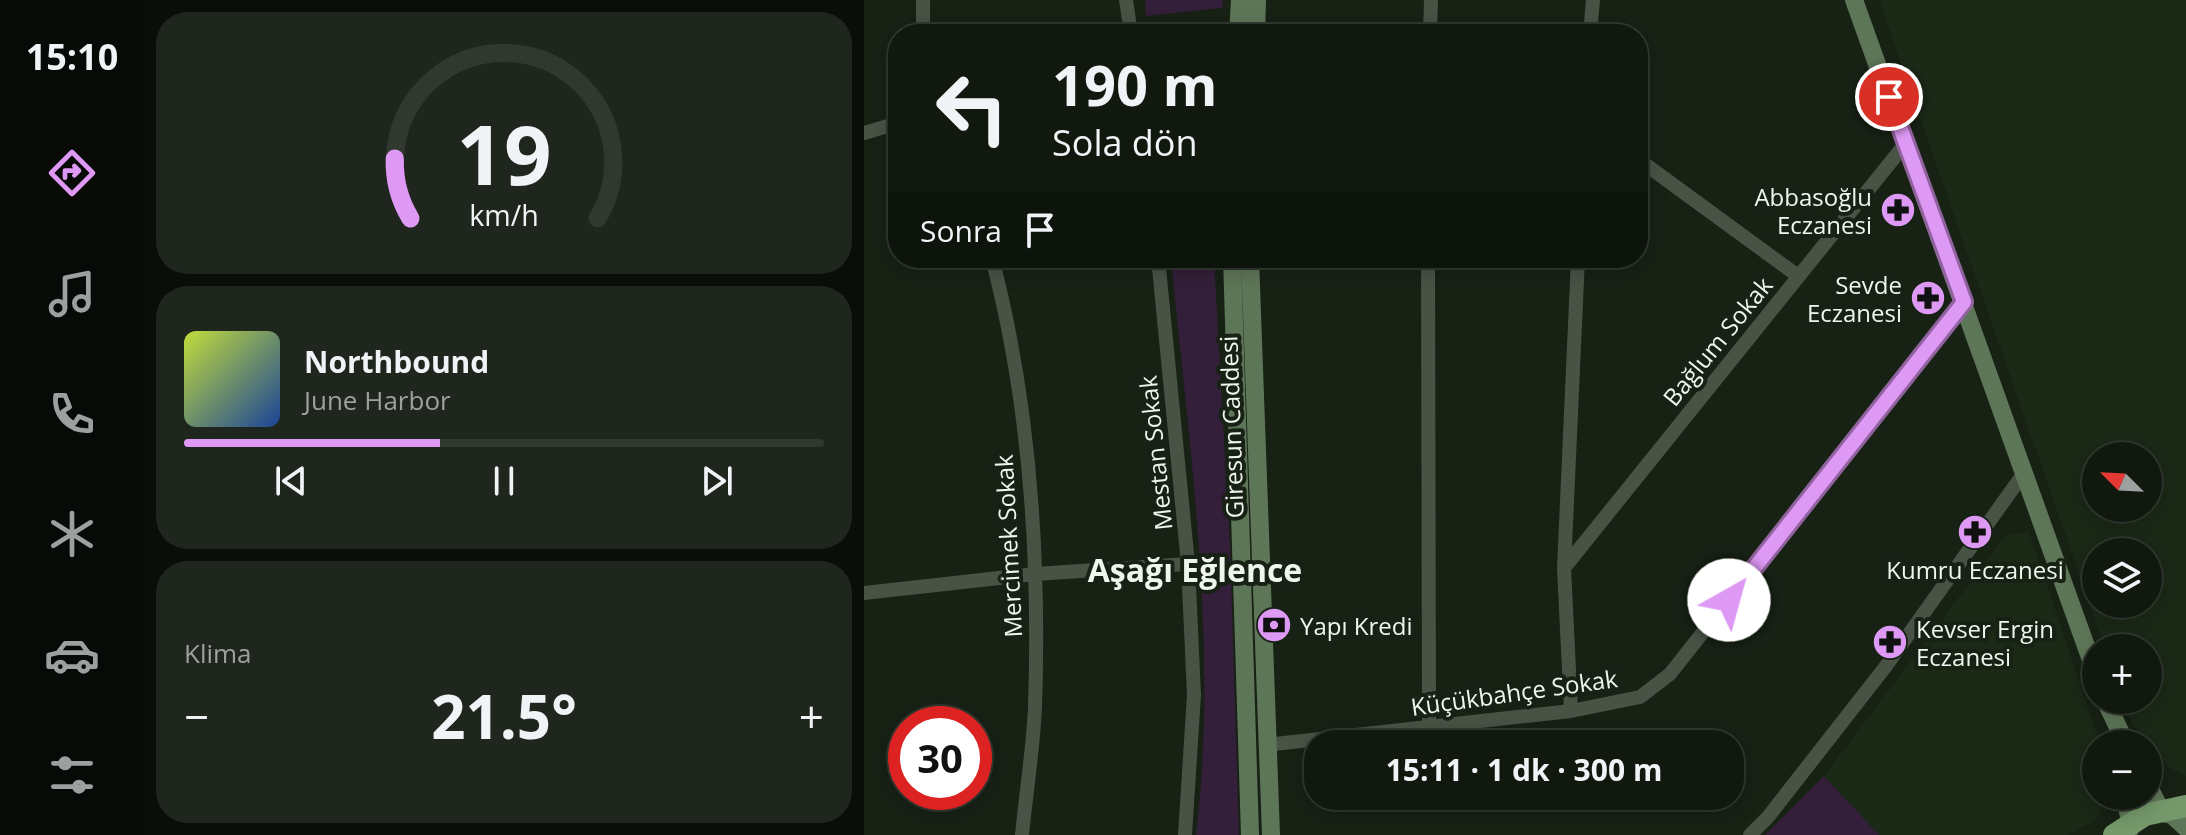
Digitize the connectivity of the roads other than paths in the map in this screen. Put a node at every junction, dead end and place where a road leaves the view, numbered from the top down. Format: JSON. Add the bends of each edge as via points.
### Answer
{"nodes":[{"id":1,"x":923,"y":0,"type":"edge"},
{"id":2,"x":1126,"y":0,"type":"edge"},
{"id":3,"x":1240,"y":0,"type":"edge"},
{"id":4,"x":1257,"y":0,"type":"edge"},
{"id":5,"x":1431,"y":0,"type":"edge"},
{"id":6,"x":1593,"y":0,"type":"edge"},
{"id":7,"x":1854,"y":0,"type":"edge"},
{"id":8,"x":923,"y":24,"type":"edge"},
{"id":9,"x":1130,"y":24,"type":"edge"},
{"id":10,"x":1239,"y":24,"type":"edge"},
{"id":11,"x":1256,"y":24,"type":"edge"},
{"id":12,"x":1430,"y":24,"type":"edge"},
{"id":13,"x":1591,"y":24,"type":"edge"},
{"id":14,"x":888,"y":126,"type":"edge"},
{"id":15,"x":864,"y":133,"type":"edge"},
{"id":16,"x":1906,"y":143,"type":"junction"},
{"id":17,"x":1648,"y":166,"type":"edge"},
{"id":18,"x":994,"y":268,"type":"edge"},
{"id":19,"x":1159,"y":268,"type":"edge"},
{"id":20,"x":1232,"y":268,"type":"edge"},
{"id":21,"x":1250,"y":268,"type":"edge"},
{"id":22,"x":1428,"y":268,"type":"edge"},
{"id":23,"x":1578,"y":268,"type":"edge"},
{"id":24,"x":1798,"y":276,"type":"junction"},
{"id":25,"x":1964,"y":302,"type":"junction"},
{"id":26,"x":2024,"y":473,"type":"junction"},
{"id":27,"x":1188,"y":564,"type":"junction"},
{"id":28,"x":1564,"y":568,"type":"junction"},
{"id":29,"x":1035,"y":574,"type":"junction"},
{"id":30,"x":864,"y":593,"type":"edge"},
{"id":31,"x":2082,"y":635,"type":"edge"},
{"id":32,"x":1571,"y":711,"type":"junction"},
{"id":33,"x":1429,"y":727,"type":"junction"},
{"id":34,"x":1266,"y":745,"type":"junction"},
{"id":35,"x":2186,"y":806,"type":"edge"},
{"id":36,"x":2125,"y":810,"type":"edge"},
{"id":37,"x":2160,"y":810,"type":"edge"},
{"id":38,"x":2162,"y":813,"type":"junction"},
{"id":39,"x":2186,"y":828,"type":"edge"},
{"id":40,"x":2124,"y":832,"type":"edge"},
{"id":41,"x":1022,"y":835,"type":"edge"},
{"id":42,"x":1185,"y":835,"type":"edge"},
{"id":43,"x":1250,"y":835,"type":"edge"},
{"id":44,"x":1271,"y":835,"type":"edge"},
{"id":45,"x":1750,"y":835,"type":"edge"}],
"edges":[{"from":1,"to":8,"type":"street"},
{"from":2,"to":9,"type":"street"},
{"from":3,"to":10,"type":"main road"},
{"from":4,"to":11,"type":"main road"},
{"from":5,"to":12,"type":"street"},
{"from":6,"to":13,"type":"street"},
{"from":7,"to":16,"type":"main road"},
{"from":14,"to":15,"type":"street"},
{"from":16,"to":24,"type":"street","name":"Bağlum Sokak"},
{"from":16,"to":25,"type":"main road"},
{"from":17,"to":24,"type":"street"},
{"from":18,"to":29,"type":"street","name":"Mercimek Sokak","via":[[1023,418]]},
{"from":19,"to":27,"type":"street","name":"Mestan Sokak"},
{"from":20,"to":43,"type":"main road","name":"Giresun Caddesi"},
{"from":21,"to":34,"type":"main road","name":"Giresun Caddesi"},
{"from":22,"to":33,"type":"street"},
{"from":23,"to":28,"type":"street"},
{"from":24,"to":28,"type":"street","name":"Bağlum Sokak"},
{"from":25,"to":26,"type":"main road"},
{"from":25,"to":32,"type":"street","name":"Küçükbahçe Sokak","via":[[1670,674],[1640,697]]},
{"from":26,"to":31,"type":"main road"},
{"from":26,"to":45,"type":"street","via":[[1886,666]]},
{"from":27,"to":29,"type":"street"},
{"from":27,"to":42,"type":"street","name":"Mestan Sokak","via":[[1194,695]]},
{"from":28,"to":32,"type":"street"},
{"from":29,"to":30,"type":"street"},
{"from":29,"to":41,"type":"street","name":"Mercimek Sokak","via":[[1035,709]]},
{"from":32,"to":33,"type":"street","name":"Küçükbahçe Sokak"},
{"from":33,"to":34,"type":"street","name":"Küçükbahçe Sokak"},
{"from":34,"to":44,"type":"main road","name":"Giresun Caddesi"},
{"from":35,"to":38,"type":"main road"},
{"from":36,"to":40,"type":"main road"},
{"from":37,"to":38,"type":"main road"},
{"from":38,"to":39,"type":"main road"},
{"from":38,"to":40,"type":"main road","via":[[2145,815]]}]}
